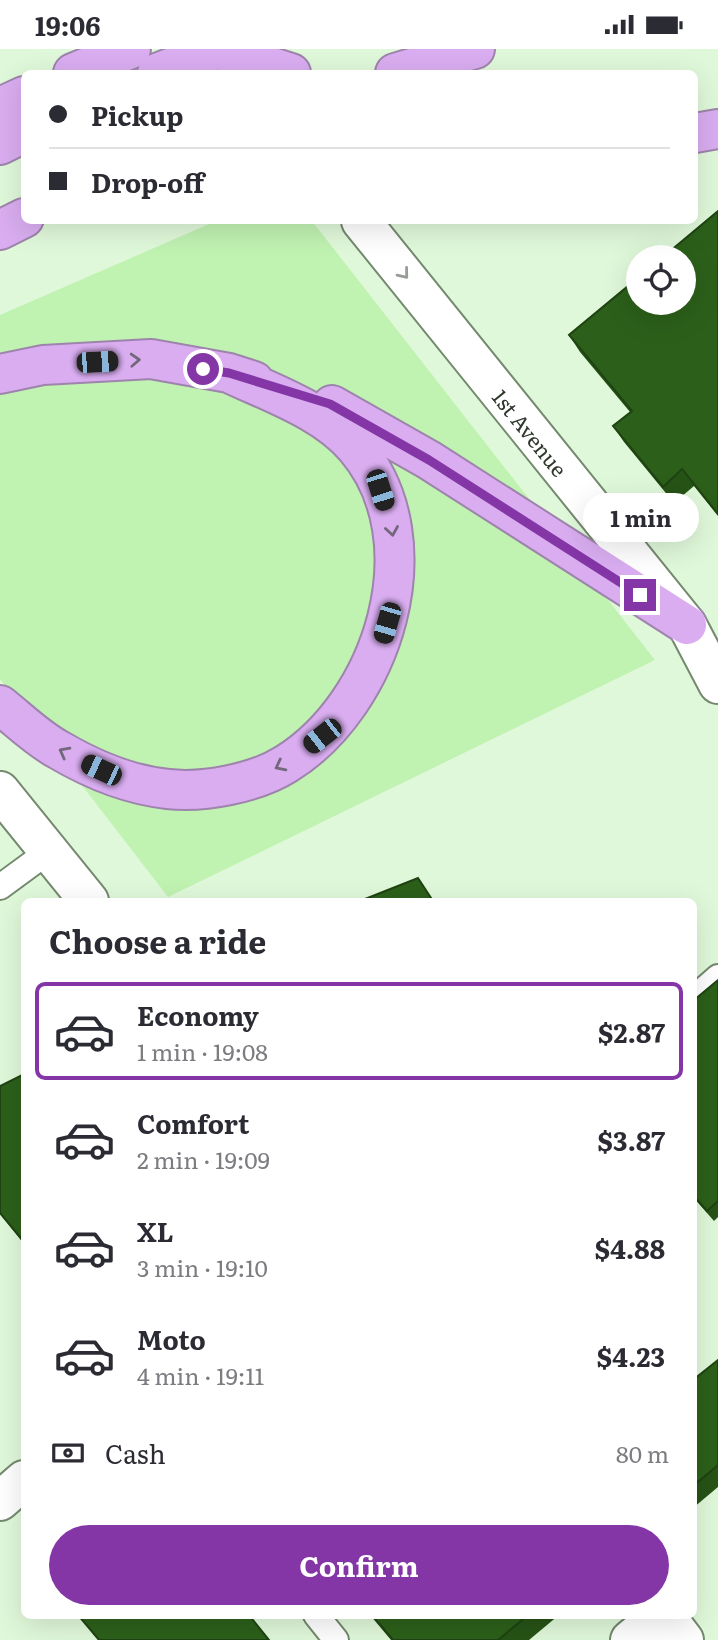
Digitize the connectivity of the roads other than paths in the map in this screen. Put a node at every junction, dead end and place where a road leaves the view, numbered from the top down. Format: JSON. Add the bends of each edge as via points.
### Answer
{"nodes":[{"id":1,"x":131,"y":49,"type":"edge"},
{"id":2,"x":475,"y":49,"type":"edge"},
{"id":3,"x":228,"y":58,"type":"edge"},
{"id":4,"x":80,"y":70,"type":"edge"},
{"id":5,"x":171,"y":70,"type":"edge"},
{"id":6,"x":278,"y":70,"type":"edge"},
{"id":7,"x":405,"y":70,"type":"edge"},
{"id":8,"x":21,"y":97,"type":"edge"},
{"id":9,"x":0,"y":107,"type":"edge"},
{"id":10,"x":718,"y":129,"type":"edge"},
{"id":11,"x":698,"y":132,"type":"edge"},
{"id":12,"x":21,"y":134,"type":"edge"},
{"id":13,"x":0,"y":145,"type":"edge"},
{"id":14,"x":21,"y":220,"type":"edge"},
{"id":15,"x":363,"y":224,"type":"edge"},
{"id":16,"x":0,"y":230,"type":"edge"},
{"id":17,"x":229,"y":373,"type":"junction"},
{"id":18,"x":0,"y":374,"type":"edge"},
{"id":19,"x":687,"y":625,"type":"junction"},
{"id":20,"x":718,"y":684,"type":"edge"},
{"id":21,"x":0,"y":705,"type":"edge"},
{"id":22,"x":0,"y":791,"type":"edge"},
{"id":23,"x":49,"y":851,"type":"junction"},
{"id":24,"x":0,"y":887,"type":"edge"},
{"id":25,"x":87,"y":898,"type":"edge"},
{"id":26,"x":718,"y":977,"type":"edge"},
{"id":27,"x":697,"y":995,"type":"edge"},
{"id":28,"x":21,"y":1483,"type":"edge"},
{"id":29,"x":0,"y":1501,"type":"edge"},
{"id":30,"x":319,"y":1619,"type":"edge"},
{"id":31,"x":657,"y":1619,"type":"edge"},
{"id":32,"x":666,"y":1619,"type":"edge"},
{"id":33,"x":336,"y":1640,"type":"edge"},
{"id":34,"x":630,"y":1640,"type":"edge"},
{"id":35,"x":684,"y":1640,"type":"edge"}],
"edges":[{"from":1,"to":4,"type":"highway"},
{"from":2,"to":7,"type":"highway"},
{"from":3,"to":5,"type":"highway"},
{"from":3,"to":6,"type":"highway"},
{"from":8,"to":9,"type":"highway"},
{"from":10,"to":11,"type":"highway"},
{"from":12,"to":13,"type":"highway"},
{"from":14,"to":16,"type":"highway"},
{"from":15,"to":19,"type":"main road","name":"1st Avenue","one_way":true},
{"from":18,"to":17,"type":"highway","one_way":true,"via":[[43,365],[150,359]]},
{"from":17,"to":19,"type":"highway","via":[[330,404],[429,460]]},
{"from":17,"to":21,"type":"highway","one_way":true,"via":[[312,411],[355,447],[380,490],[391,522],[395,574],[387,623],[341,715],[285,765],[245,781],[169,790],[123,781],[58,750]]},
{"from":19,"to":20,"type":"main road","name":"1st Avenue"},
{"from":22,"to":23,"type":"main road"},
{"from":23,"to":24,"type":"lane"},
{"from":23,"to":25,"type":"main road"},
{"from":26,"to":27,"type":"lane"},
{"from":28,"to":29,"type":"main road"},
{"from":30,"to":33,"type":"lane"},
{"from":31,"to":34,"type":"main road"},
{"from":32,"to":35,"type":"main road"}]}
